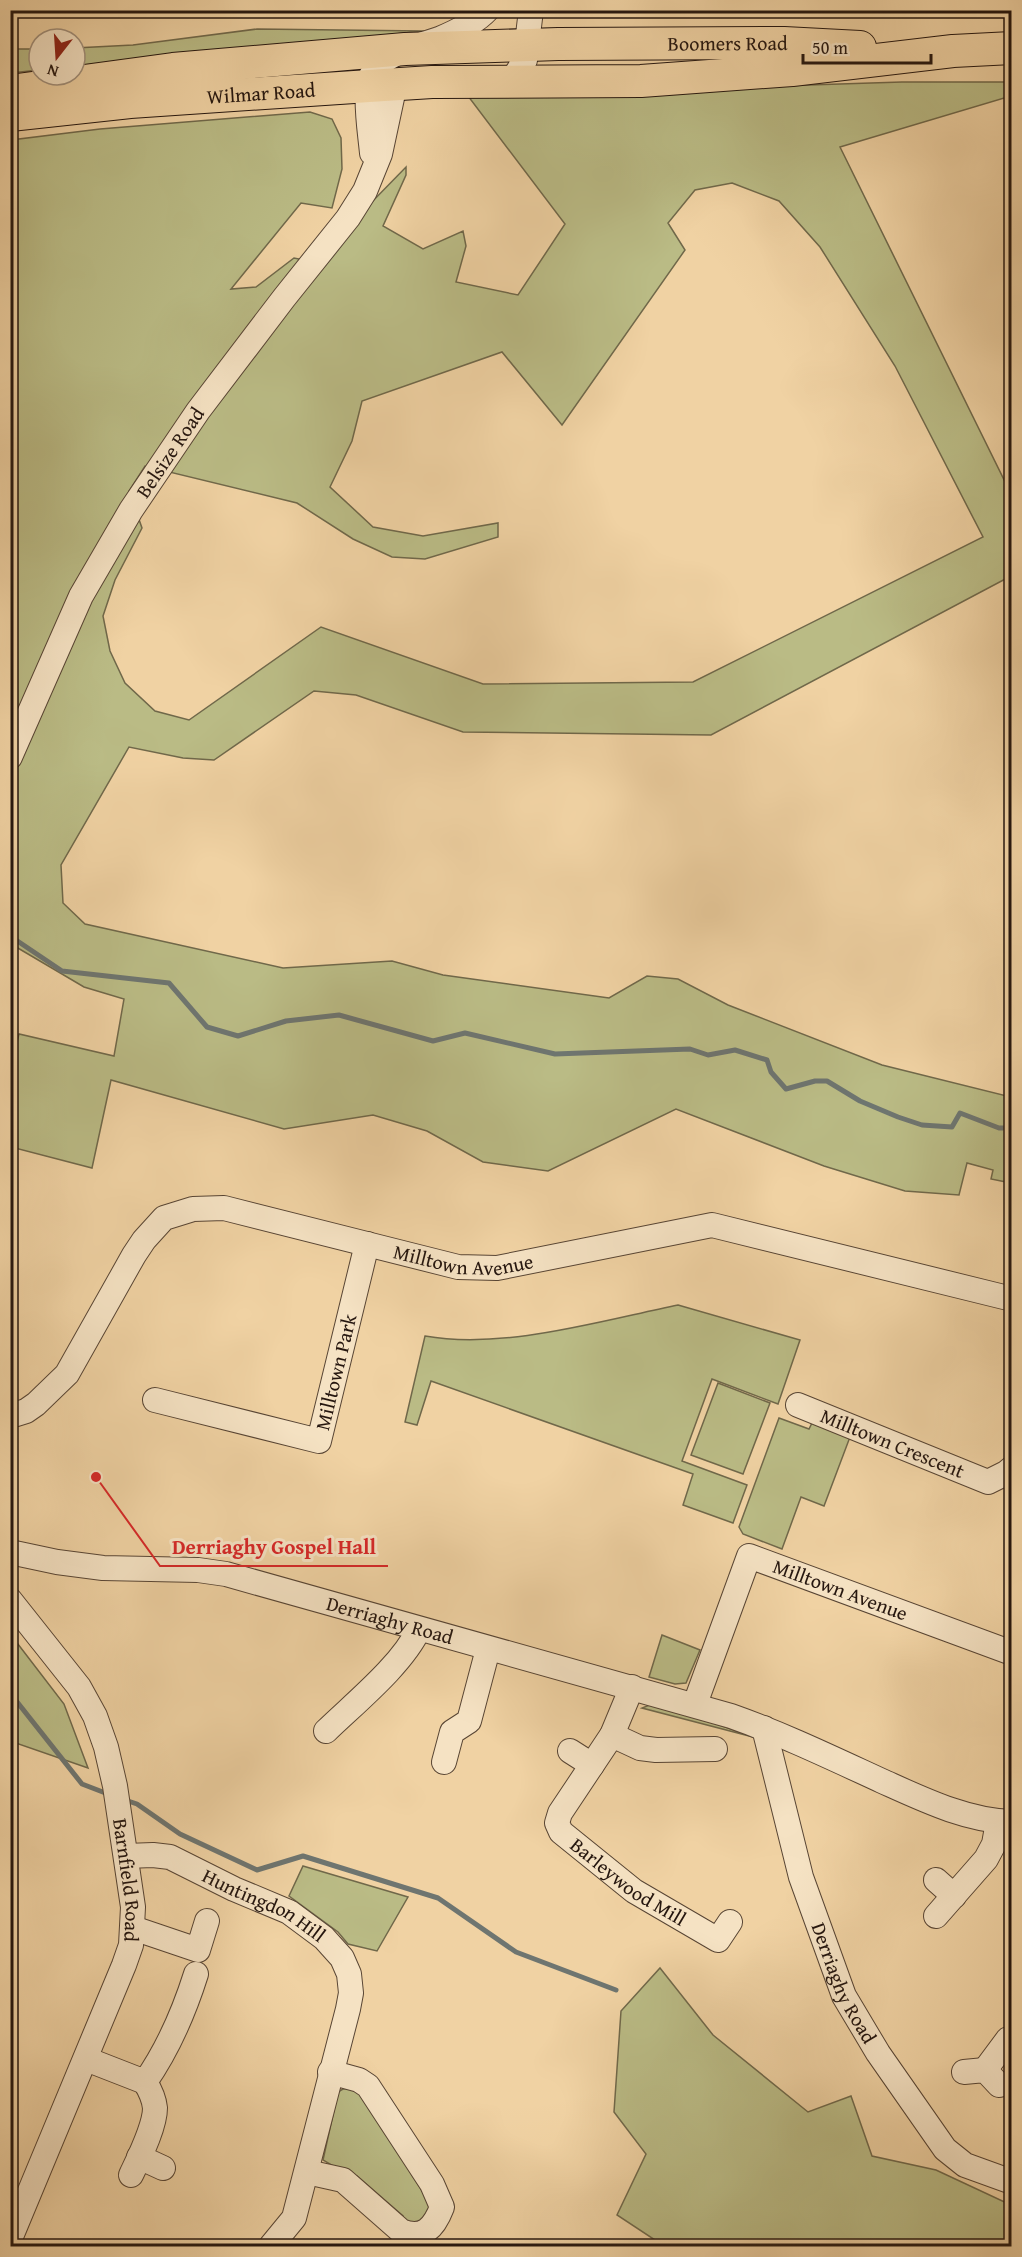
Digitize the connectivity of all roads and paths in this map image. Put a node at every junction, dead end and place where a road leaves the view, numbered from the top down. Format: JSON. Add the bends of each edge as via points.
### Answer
{"nodes":[{"id":1,"x":487,"y":10,"type":"edge"},
{"id":2,"x":500,"y":10,"type":"edge"},
{"id":3,"x":531,"y":10,"type":"edge"},
{"id":4,"x":1011,"y":48,"type":"edge"},
{"id":5,"x":405,"y":50,"type":"junction"},
{"id":6,"x":953,"y":51,"type":"junction"},
{"id":7,"x":517,"y":58,"type":"junction"},
{"id":8,"x":379,"y":80,"type":"junction"},
{"id":9,"x":87,"y":81,"type":"edge"},
{"id":10,"x":87,"y":82,"type":"edge"},
{"id":11,"x":39,"y":87,"type":"edge"},
{"id":12,"x":10,"y":91,"type":"edge"},
{"id":13,"x":10,"y":115,"type":"edge"},
{"id":14,"x":10,"y":757,"type":"edge"},
{"id":15,"x":368,"y":1244,"type":"junction"},
{"id":16,"x":1011,"y":1299,"type":"edge"},
{"id":17,"x":154,"y":1401,"type":"dead end"},
{"id":18,"x":798,"y":1405,"type":"dead end"},
{"id":19,"x":10,"y":1416,"type":"edge"},
{"id":20,"x":1011,"y":1468,"type":"edge"},
{"id":21,"x":10,"y":1552,"type":"edge"},
{"id":22,"x":10,"y":1600,"type":"edge"},
{"id":23,"x":419,"y":1629,"type":"junction"},
{"id":24,"x":488,"y":1648,"type":"junction"},
{"id":25,"x":1011,"y":1653,"type":"edge"},
{"id":26,"x":632,"y":1687,"type":"junction"},
{"id":27,"x":694,"y":1704,"type":"junction"},
{"id":28,"x":764,"y":1728,"type":"junction"},
{"id":29,"x":326,"y":1731,"type":"dead end"},
{"id":30,"x":612,"y":1735,"type":"junction"},
{"id":31,"x":715,"y":1749,"type":"dead end"},
{"id":32,"x":570,"y":1751,"type":"dead end"},
{"id":33,"x":444,"y":1762,"type":"dead end"},
{"id":34,"x":592,"y":1765,"type":"junction"},
{"id":35,"x":1005,"y":1822,"type":"edge"},
{"id":36,"x":126,"y":1856,"type":"junction"},
{"id":37,"x":936,"y":1880,"type":"dead end"},
{"id":38,"x":954,"y":1896,"type":"junction"},
{"id":39,"x":936,"y":1916,"type":"dead end"},
{"id":40,"x":207,"y":1921,"type":"dead end"},
{"id":41,"x":729,"y":1922,"type":"dead end"},
{"id":42,"x":133,"y":1928,"type":"junction"},
{"id":43,"x":195,"y":1974,"type":"dead end"},
{"id":44,"x":1011,"y":2038,"type":"edge"},
{"id":45,"x":86,"y":2059,"type":"junction"},
{"id":46,"x":330,"y":2072,"type":"junction"},
{"id":47,"x":983,"y":2076,"type":"dead end"},
{"id":48,"x":145,"y":2082,"type":"junction"},
{"id":49,"x":163,"y":2168,"type":"dead end"},
{"id":50,"x":307,"y":2172,"type":"junction"},
{"id":51,"x":1011,"y":2182,"type":"edge"},
{"id":52,"x":10,"y":2239,"type":"edge"},
{"id":53,"x":271,"y":2247,"type":"edge"}],
"edges":[{"from":1,"to":5,"type":"street","via":[[441,38]]},
{"from":2,"to":7,"type":"street","via":[[499,33]]},
{"from":3,"to":7,"type":"street"},
{"from":4,"to":6,"type":"main road","name":"Boomers Road"},
{"from":5,"to":7,"type":"main road","name":"Wilmar Road"},
{"from":5,"to":8,"type":"street"},
{"from":5,"to":9,"type":"main road","name":"Wilmar Road","via":[[173,69]]},
{"from":6,"to":7,"type":"main road","name":"Boomers Road","via":[[784,44]]},
{"from":6,"to":7,"type":"main road","name":"Boomers Road","via":[[792,70],[641,81]]},
{"from":7,"to":8,"type":"main road","name":"Wilmar Road"},
{"from":8,"to":10,"type":"main road","via":[[310,75]]},
{"from":8,"to":13,"type":"main road","name":"Wilmar Road"},
{"from":8,"to":14,"type":"street","name":"Belsize Road","via":[[380,154],[365,191],[198,411],[131,510],[81,596]]},
{"from":11,"to":12,"type":"main road","name":"Wilmar Road"},
{"from":15,"to":16,"type":"street","name":"Milltown Avenue","via":[[458,1267],[497,1268],[712,1225]]},
{"from":15,"to":17,"type":"street","name":"Milltown Park","via":[[320,1441]]},
{"from":15,"to":19,"type":"street","name":"Milltown Avenue","via":[[224,1208],[193,1209],[164,1218],[134,1255],[67,1374],[36,1404]]},
{"from":18,"to":20,"type":"street","name":"Milltown Crescent","via":[[996,1490]]},
{"from":21,"to":23,"type":"street","name":"Derriaghy Road","via":[[103,1568],[226,1574]]},
{"from":22,"to":36,"type":"street","name":"Barnfield Road","via":[[79,1687],[95,1716],[106,1747]]},
{"from":23,"to":24,"type":"street","name":"Derriaghy Road"},
{"from":23,"to":29,"type":"street","via":[[397,1661]]},
{"from":24,"to":26,"type":"street","name":"Derriaghy Road"},
{"from":24,"to":33,"type":"street","via":[[469,1721],[452,1732]]},
{"from":25,"to":27,"type":"street","name":"Milltown Avenue","via":[[749,1556]]},
{"from":26,"to":27,"type":"street","name":"Derriaghy Road"},
{"from":26,"to":30,"type":"street","name":"Barleywood Mill"},
{"from":27,"to":28,"type":"street","name":"Derriaghy Road"},
{"from":28,"to":35,"type":"street","name":"Derriaghy Road","via":[[930,1803]]},
{"from":28,"to":51,"type":"street","name":"Derriaghy Road","via":[[801,1877],[844,1996],[878,2053],[945,2149],[965,2165]]},
{"from":30,"to":31,"type":"street","via":[[640,1748]]},
{"from":30,"to":34,"type":"street","name":"Barleywood Mill"},
{"from":32,"to":34,"type":"street"},
{"from":34,"to":41,"type":"street","name":"Barleywood Mill","via":[[560,1813],[557,1823],[561,1832],[634,1891],[718,1940]]},
{"from":35,"to":38,"type":"street","via":[[986,1860]]},
{"from":36,"to":42,"type":"street","name":"Barnfield Road"},
{"from":36,"to":46,"type":"street","name":"Huntingdon Hill","via":[[170,1857],[289,1912],[324,1938],[342,1958],[351,1993]]},
{"from":37,"to":38,"type":"street"},
{"from":38,"to":39,"type":"street"},
{"from":40,"to":42,"type":"street","via":[[198,1950]]},
{"from":42,"to":45,"type":"street","name":"Barnfield Road","via":[[124,1965]]},
{"from":43,"to":48,"type":"street","via":[[185,2007]]},
{"from":44,"to":47,"type":"street"},
{"from":45,"to":48,"type":"street"},
{"from":45,"to":52,"type":"street","name":"Barnfield Road"},
{"from":46,"to":50,"type":"street","name":"Huntingdon Hill"},
{"from":46,"to":50,"type":"street","via":[[368,2086],[432,2184],[442,2207],[424,2233],[411,2235],[401,2232],[343,2180]]},
{"from":48,"to":49,"type":"street","via":[[155,2110],[135,2166]]},
{"from":50,"to":53,"type":"street","name":"Huntingdon Hill","via":[[294,2218]]}]}
